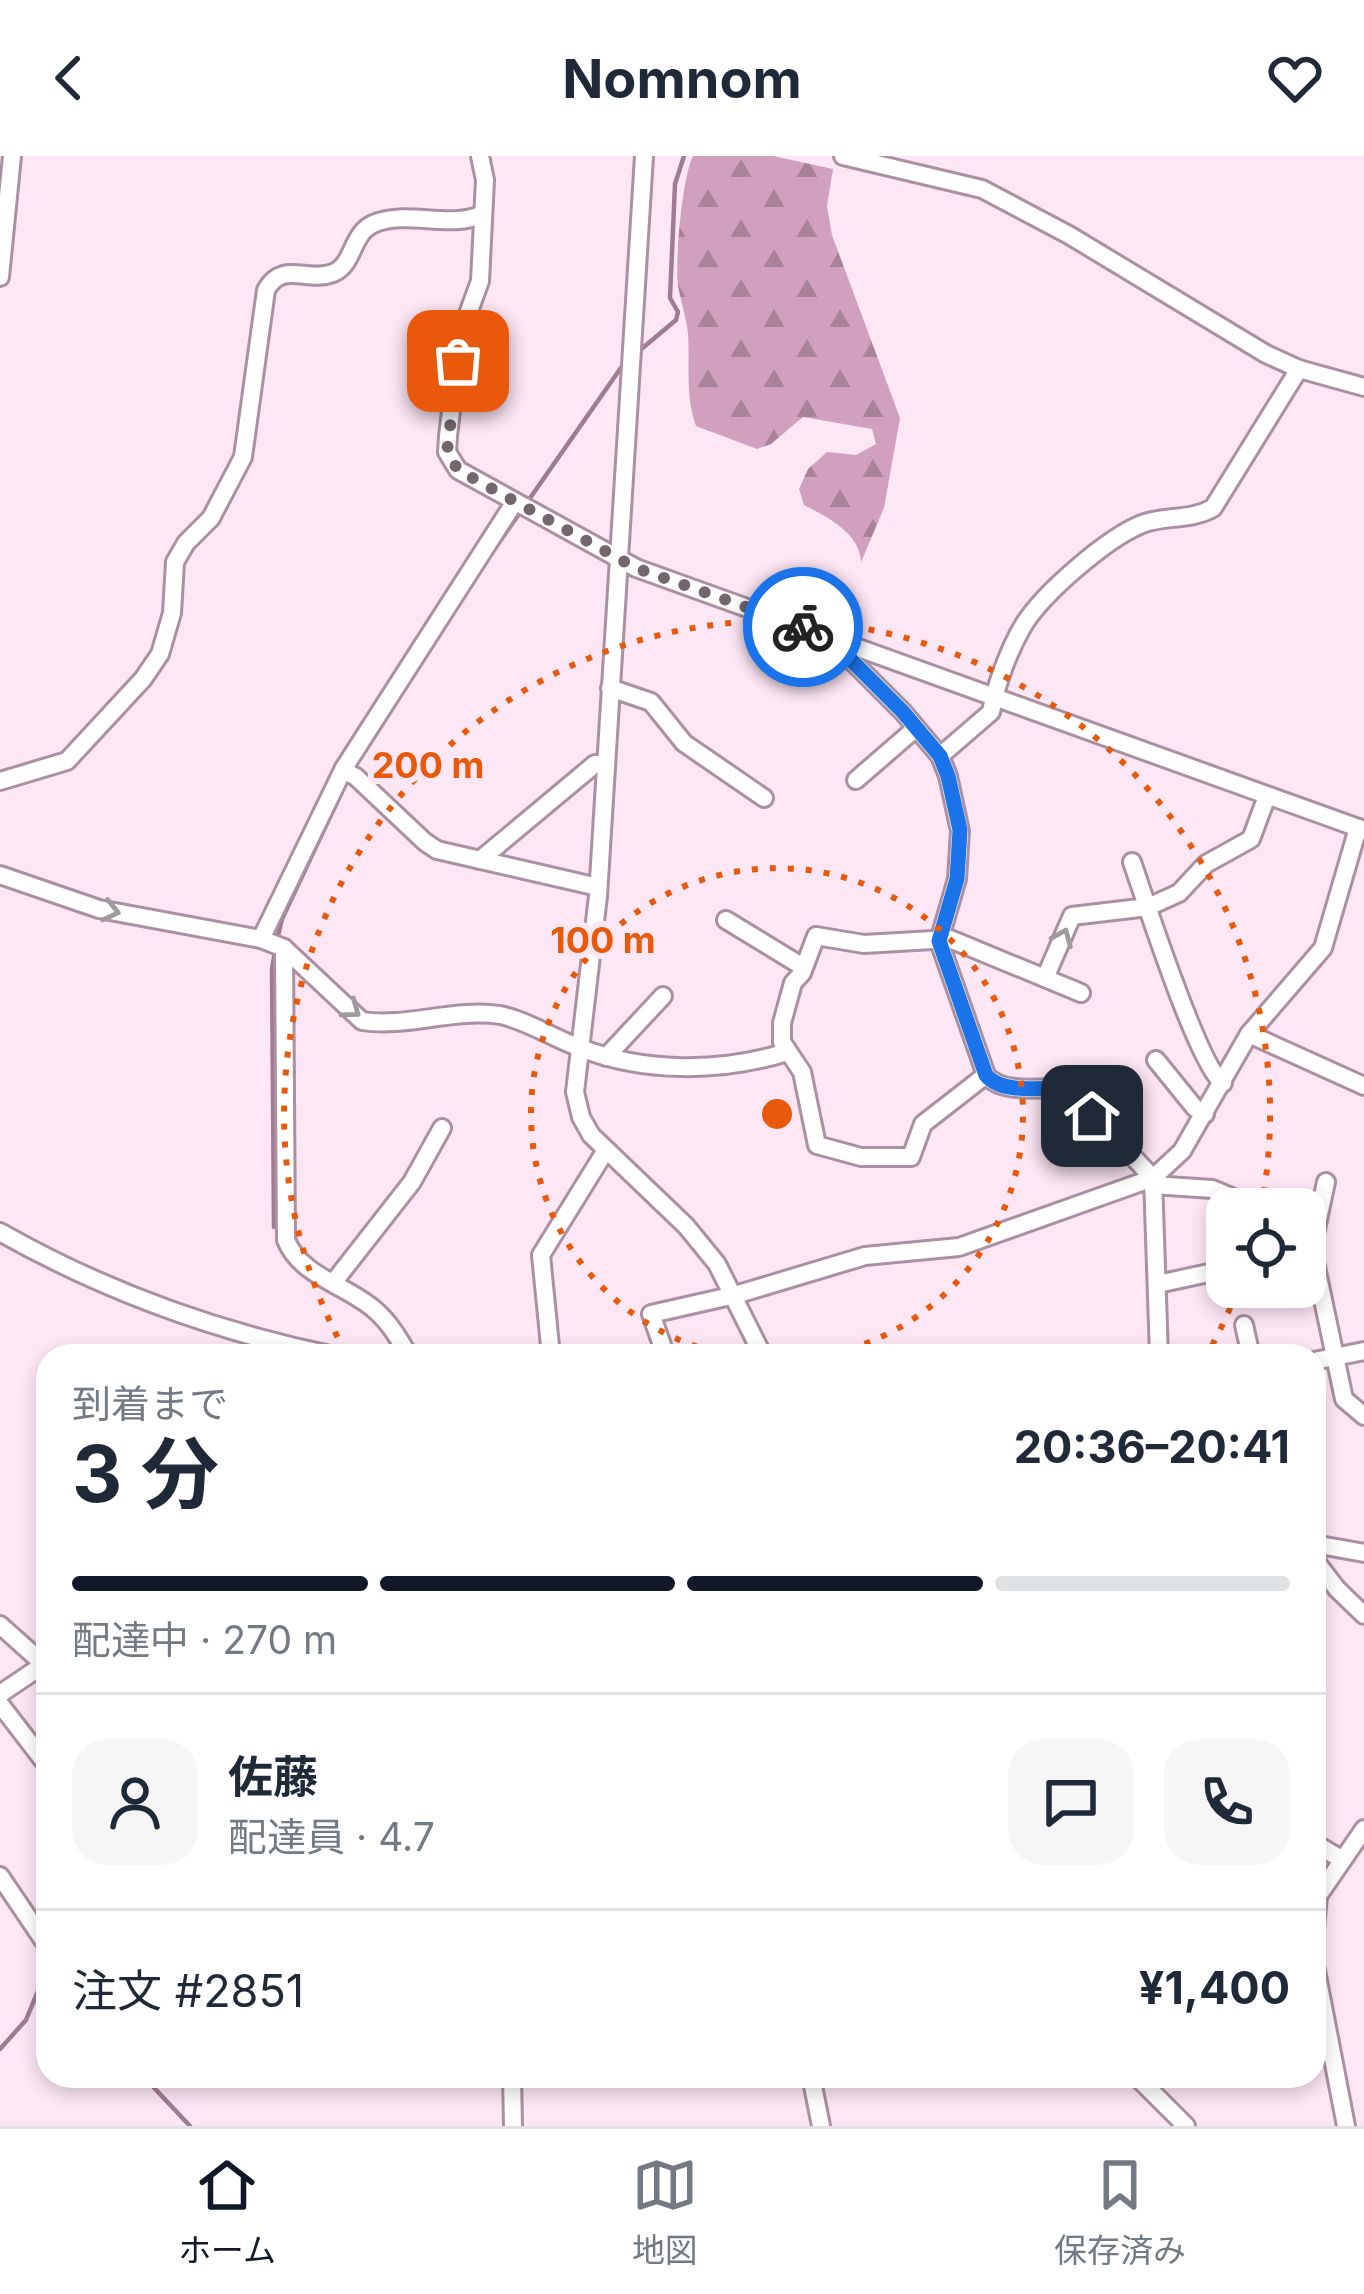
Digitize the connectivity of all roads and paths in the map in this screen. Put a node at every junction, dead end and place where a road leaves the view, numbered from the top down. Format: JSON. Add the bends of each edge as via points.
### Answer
{"nodes":[{"id":1,"x":12,"y":156,"type":"edge"},
{"id":2,"x":480,"y":156,"type":"edge"},
{"id":3,"x":644,"y":156,"type":"edge"},
{"id":4,"x":843,"y":156,"type":"edge"},
{"id":5,"x":483,"y":214,"type":"junction"},
{"id":6,"x":0,"y":277,"type":"edge"},
{"id":7,"x":1299,"y":369,"type":"junction"},
{"id":8,"x":1364,"y":386,"type":"edge"},
{"id":9,"x":514,"y":503,"type":"junction"},
{"id":10,"x":618,"y":557,"type":"junction"},
{"id":11,"x":847,"y":642,"type":"junction"},
{"id":12,"x":610,"y":688,"type":"junction"},
{"id":13,"x":994,"y":694,"type":"junction"},
{"id":14,"x":916,"y":728,"type":"junction"},
{"id":15,"x":940,"y":756,"type":"junction"},
{"id":16,"x":605,"y":764,"type":"junction"},
{"id":17,"x":343,"y":770,"type":"junction"},
{"id":18,"x":856,"y":780,"type":"dead end"},
{"id":19,"x":0,"y":781,"type":"edge"},
{"id":20,"x":1267,"y":796,"type":"junction"},
{"id":21,"x":764,"y":798,"type":"dead end"},
{"id":22,"x":1361,"y":830,"type":"edge"},
{"id":23,"x":480,"y":860,"type":"junction"},
{"id":24,"x":1132,"y":862,"type":"dead end"},
{"id":25,"x":0,"y":874,"type":"edge"},
{"id":26,"x":598,"y":887,"type":"junction"},
{"id":27,"x":1148,"y":907,"type":"junction"},
{"id":28,"x":726,"y":920,"type":"dead end"},
{"id":29,"x":261,"y":939,"type":"junction"},
{"id":30,"x":939,"y":941,"type":"junction"},
{"id":31,"x":284,"y":948,"type":"junction"},
{"id":32,"x":803,"y":967,"type":"junction"},
{"id":33,"x":1046,"y":978,"type":"junction"},
{"id":34,"x":1082,"y":993,"type":"dead end"},
{"id":35,"x":663,"y":996,"type":"dead end"},
{"id":36,"x":1249,"y":1034,"type":"junction"},
{"id":37,"x":580,"y":1048,"type":"junction"},
{"id":38,"x":787,"y":1052,"type":"junction"},
{"id":39,"x":605,"y":1057,"type":"junction"},
{"id":40,"x":1156,"y":1060,"type":"dead end"},
{"id":41,"x":986,"y":1075,"type":"junction"},
{"id":42,"x":1223,"y":1083,"type":"junction"},
{"id":43,"x":1364,"y":1086,"type":"edge"},
{"id":44,"x":1205,"y":1114,"type":"junction"},
{"id":45,"x":442,"y":1128,"type":"dead end"},
{"id":46,"x":606,"y":1150,"type":"junction"},
{"id":47,"x":1153,"y":1181,"type":"junction"},
{"id":48,"x":1327,"y":1182,"type":"dead end"},
{"id":49,"x":1206,"y":1189,"type":"edge"},
{"id":50,"x":0,"y":1232,"type":"edge"},
{"id":51,"x":1206,"y":1274,"type":"edge"},
{"id":52,"x":333,"y":1283,"type":"junction"},
{"id":53,"x":1158,"y":1284,"type":"junction"},
{"id":54,"x":735,"y":1295,"type":"junction"},
{"id":55,"x":1244,"y":1325,"type":"dead end"},
{"id":56,"x":277,"y":1344,"type":"edge"},
{"id":57,"x":402,"y":1344,"type":"edge"},
{"id":58,"x":550,"y":1344,"type":"edge"},
{"id":59,"x":662,"y":1344,"type":"edge"},
{"id":60,"x":755,"y":1344,"type":"edge"},
{"id":61,"x":1159,"y":1344,"type":"edge"},
{"id":62,"x":1248,"y":1344,"type":"edge"},
{"id":63,"x":1322,"y":1344,"type":"edge"},
{"id":64,"x":1364,"y":1351,"type":"edge"},
{"id":65,"x":1326,"y":1358,"type":"edge"},
{"id":66,"x":1326,"y":1365,"type":"edge"},
{"id":67,"x":1364,"y":1416,"type":"edge"},
{"id":68,"x":1326,"y":1546,"type":"edge"},
{"id":69,"x":1364,"y":1553,"type":"edge"},
{"id":70,"x":1326,"y":1575,"type":"edge"},
{"id":71,"x":1364,"y":1615,"type":"edge"},
{"id":72,"x":0,"y":1625,"type":"edge"},
{"id":73,"x":36,"y":1658,"type":"edge"},
{"id":74,"x":36,"y":1673,"type":"edge"},
{"id":75,"x":0,"y":1694,"type":"edge"},
{"id":76,"x":0,"y":1704,"type":"edge"},
{"id":77,"x":36,"y":1751,"type":"edge"},
{"id":78,"x":1364,"y":1829,"type":"edge"},
{"id":79,"x":1326,"y":1850,"type":"edge"},
{"id":80,"x":1341,"y":1859,"type":"junction"},
{"id":81,"x":0,"y":1876,"type":"edge"},
{"id":82,"x":1326,"y":1882,"type":"edge"},
{"id":83,"x":36,"y":1929,"type":"edge"},
{"id":84,"x":1326,"y":2022,"type":"edge"},
{"id":85,"x":512,"y":2088,"type":"edge"},
{"id":86,"x":813,"y":2088,"type":"edge"},
{"id":87,"x":1148,"y":2088,"type":"edge"},
{"id":88,"x":512,"y":2126,"type":"edge"},
{"id":89,"x":821,"y":2126,"type":"edge"},
{"id":90,"x":1186,"y":2126,"type":"edge"},
{"id":91,"x":1346,"y":2126,"type":"edge"}],
"edges":[{"from":1,"to":6,"type":"street"},
{"from":2,"to":5,"type":"street"},
{"from":3,"to":10,"type":"street"},
{"from":4,"to":7,"type":"street","via":[[982,189]]},
{"from":5,"to":9,"type":"street","via":[[480,281],[460,336],[447,452],[458,470]]},
{"from":5,"to":19,"type":"street","via":[[371,224],[337,272],[273,278],[243,457],[211,518],[175,562],[160,654],[67,760]]},
{"from":7,"to":8,"type":"street"},
{"from":7,"to":13,"type":"street","via":[[1213,508],[1124,532],[1072,573],[1024,624]]},
{"from":9,"to":10,"type":"street"},
{"from":9,"to":17,"type":"street"},
{"from":10,"to":11,"type":"street"},
{"from":10,"to":12,"type":"street"},
{"from":11,"to":13,"type":"street"},
{"from":11,"to":14,"type":"street","via":[[849,658]]},
{"from":12,"to":16,"type":"street"},
{"from":12,"to":21,"type":"street","via":[[651,702],[684,743]]},
{"from":13,"to":15,"type":"street","via":[[992,712]]},
{"from":13,"to":20,"type":"street"},
{"from":14,"to":15,"type":"street"},
{"from":14,"to":18,"type":"street"},
{"from":15,"to":30,"type":"street","via":[[960,830],[957,879]]},
{"from":16,"to":23,"type":"street","via":[[595,764]]},
{"from":16,"to":26,"type":"street"},
{"from":17,"to":23,"type":"street","via":[[437,850]]},
{"from":17,"to":29,"type":"street"},
{"from":20,"to":22,"type":"street"},
{"from":20,"to":27,"type":"street","via":[[1251,839]]},
{"from":22,"to":36,"type":"street","via":[[1323,948]]},
{"from":23,"to":26,"type":"street"},
{"from":24,"to":27,"type":"street"},
{"from":25,"to":29,"type":"street","one_way":true,"via":[[99,909]]},
{"from":26,"to":37,"type":"street"},
{"from":33,"to":27,"type":"street","one_way":true,"via":[[1072,916]]},
{"from":27,"to":42,"type":"street","via":[[1196,1035]]},
{"from":28,"to":32,"type":"street"},
{"from":29,"to":31,"type":"street"},
{"from":30,"to":32,"type":"street","via":[[864,944],[816,936]]},
{"from":30,"to":33,"type":"street"},
{"from":30,"to":41,"type":"street"},
{"from":31,"to":37,"type":"street","one_way":true,"via":[[362,1021],[503,1016]]},
{"from":31,"to":52,"type":"street","via":[[286,1240],[291,1254]]},
{"from":32,"to":38,"type":"street","via":[[782,1023]]},
{"from":33,"to":34,"type":"street"},
{"from":35,"to":39,"type":"street"},
{"from":36,"to":42,"type":"street"},
{"from":36,"to":43,"type":"street"},
{"from":37,"to":39,"type":"street"},
{"from":37,"to":46,"type":"street","via":[[580,1117]]},
{"from":38,"to":39,"type":"street","via":[[692,1069]]},
{"from":38,"to":41,"type":"street","via":[[802,1072],[817,1144],[861,1157],[910,1157],[922,1124]]},
{"from":40,"to":44,"type":"street"},
{"from":41,"to":47,"type":"street","via":[[1009,1087],[1068,1088]]},
{"from":42,"to":44,"type":"street"},
{"from":44,"to":47,"type":"street"},
{"from":45,"to":52,"type":"street","via":[[412,1182]]},
{"from":46,"to":54,"type":"street","via":[[686,1226]]},
{"from":46,"to":58,"type":"street","via":[[541,1255]]},
{"from":47,"to":49,"type":"street"},
{"from":47,"to":53,"type":"street"},
{"from":47,"to":54,"type":"street","via":[[959,1247],[866,1256]]},
{"from":48,"to":63,"type":"street","via":[[1312,1248]]},
{"from":50,"to":56,"type":"street","via":[[104,1285]]},
{"from":51,"to":53,"type":"street"},
{"from":52,"to":57,"type":"street","via":[[372,1307]]},
{"from":53,"to":61,"type":"street"},
{"from":54,"to":59,"type":"street","via":[[651,1314]]},
{"from":54,"to":60,"type":"street"},
{"from":55,"to":62,"type":"street"},
{"from":64,"to":65,"type":"street"},
{"from":66,"to":67,"type":"street"},
{"from":68,"to":69,"type":"street"},
{"from":70,"to":71,"type":"street"},
{"from":72,"to":73,"type":"street"},
{"from":74,"to":75,"type":"street"},
{"from":76,"to":77,"type":"street"},
{"from":78,"to":80,"type":"street"},
{"from":79,"to":80,"type":"street"},
{"from":80,"to":82,"type":"street"},
{"from":81,"to":83,"type":"street"},
{"from":84,"to":91,"type":"street"},
{"from":85,"to":88,"type":"street"},
{"from":86,"to":89,"type":"street"},
{"from":87,"to":90,"type":"street"}]}
